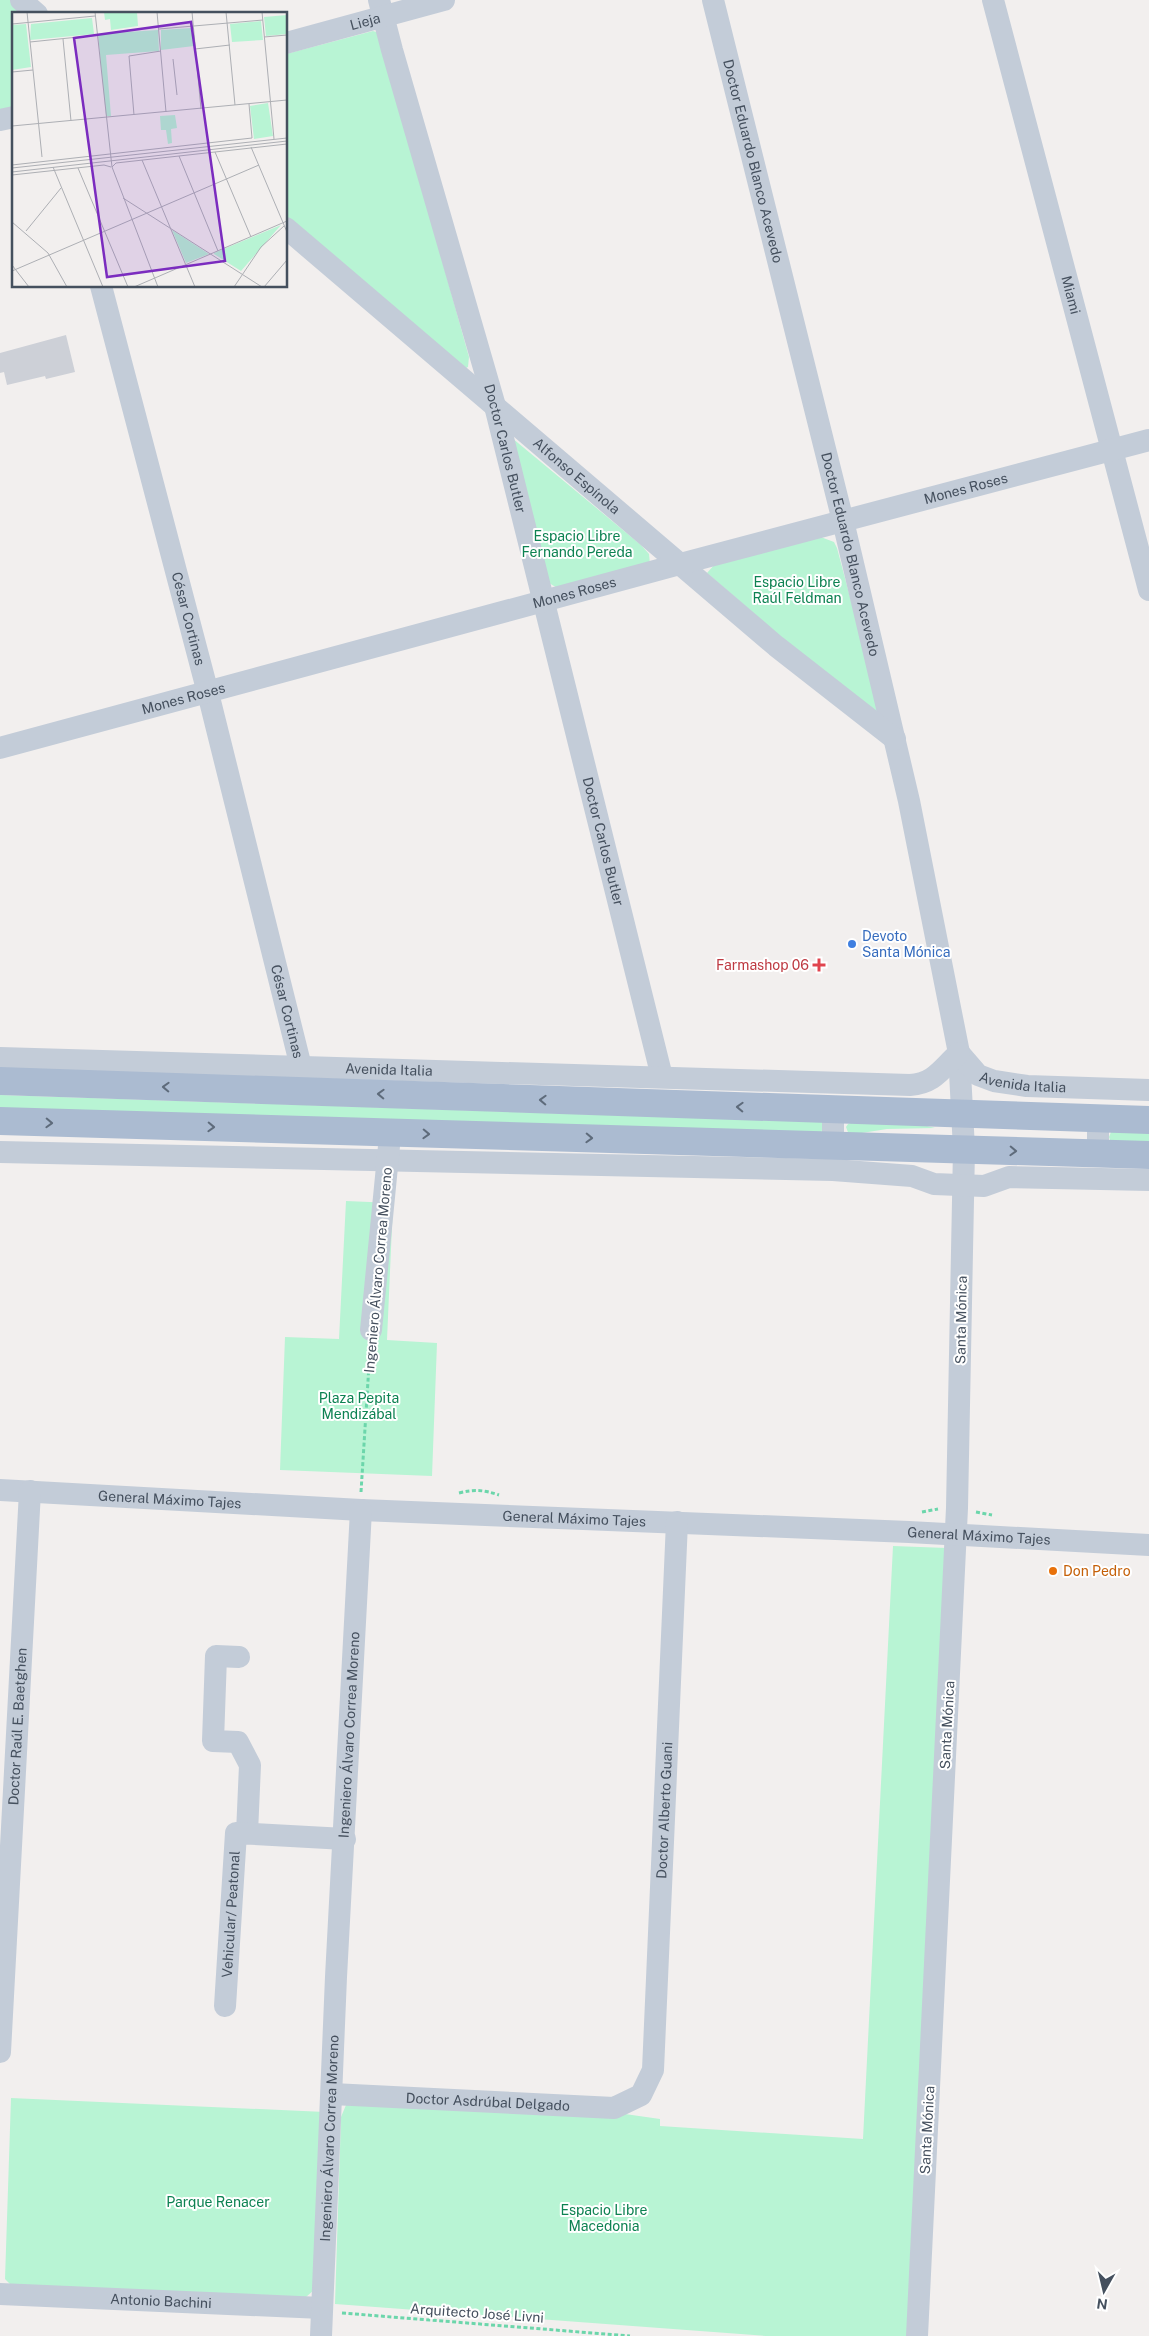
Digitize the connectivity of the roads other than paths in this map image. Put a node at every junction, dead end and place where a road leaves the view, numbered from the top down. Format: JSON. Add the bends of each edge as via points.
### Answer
{"nodes":[{"id":1,"x":21,"y":0,"type":"edge"},
{"id":2,"x":444,"y":0,"type":"edge"},
{"id":3,"x":713,"y":0,"type":"edge"},
{"id":4,"x":993,"y":0,"type":"edge"},
{"id":5,"x":382,"y":8,"type":"edge"},
{"id":6,"x":34,"y":12,"type":"edge"},
{"id":7,"x":288,"y":42,"type":"edge"},
{"id":8,"x":288,"y":230,"type":"edge"},
{"id":9,"x":102,"y":288,"type":"edge"},
{"id":10,"x":495,"y":406,"type":"junction"},
{"id":11,"x":1149,"y":440,"type":"edge"},
{"id":12,"x":1112,"y":451,"type":"junction"},
{"id":13,"x":843,"y":521,"type":"junction"},
{"id":14,"x":680,"y":564,"type":"junction"},
{"id":15,"x":1149,"y":590,"type":"edge"},
{"id":16,"x":544,"y":601,"type":"junction"},
{"id":17,"x":208,"y":693,"type":"junction"},
{"id":18,"x":895,"y":739,"type":"junction"},
{"id":19,"x":0,"y":748,"type":"edge"},
{"id":20,"x":959,"y":1053,"type":"junction"},
{"id":21,"x":0,"y":1058,"type":"edge"},
{"id":22,"x":301,"y":1067,"type":"junction"},
{"id":23,"x":662,"y":1077,"type":"junction"},
{"id":24,"x":778,"y":1080,"type":"junction"},
{"id":25,"x":0,"y":1081,"type":"edge"},
{"id":26,"x":830,"y":1081,"type":"junction"},
{"id":27,"x":1149,"y":1090,"type":"edge"},
{"id":28,"x":777,"y":1108,"type":"junction"},
{"id":29,"x":833,"y":1109,"type":"junction"},
{"id":30,"x":931,"y":1112,"type":"junction"},
{"id":31,"x":964,"y":1114,"type":"junction"},
{"id":32,"x":1098,"y":1118,"type":"junction"},
{"id":33,"x":1149,"y":1120,"type":"edge"},
{"id":34,"x":0,"y":1121,"type":"edge"},
{"id":35,"x":390,"y":1133,"type":"junction"},
{"id":36,"x":964,"y":1149,"type":"junction"},
{"id":37,"x":0,"y":1152,"type":"edge"},
{"id":38,"x":1098,"y":1154,"type":"junction"},
{"id":39,"x":734,"y":1155,"type":"junction"},
{"id":40,"x":1149,"y":1155,"type":"edge"},
{"id":41,"x":833,"y":1158,"type":"junction"},
{"id":42,"x":388,"y":1160,"type":"junction"},
{"id":43,"x":1149,"y":1180,"type":"edge"},
{"id":44,"x":964,"y":1186,"type":"junction"},
{"id":45,"x":372,"y":1330,"type":"road end"},
{"id":46,"x":0,"y":1490,"type":"edge"},
{"id":47,"x":30,"y":1491,"type":"junction"},
{"id":48,"x":361,"y":1510,"type":"junction"},
{"id":49,"x":678,"y":1522,"type":"junction"},
{"id":50,"x":956,"y":1534,"type":"junction"},
{"id":51,"x":1149,"y":1545,"type":"edge"},
{"id":52,"x":239,"y":1657,"type":"dead end"},
{"id":53,"x":247,"y":1833,"type":"junction"},
{"id":54,"x":345,"y":1839,"type":"junction"},
{"id":55,"x":225,"y":2006,"type":"dead end"},
{"id":56,"x":0,"y":2052,"type":"edge"},
{"id":57,"x":332,"y":2094,"type":"junction"},
{"id":58,"x":641,"y":2095,"type":"joint"},
{"id":59,"x":0,"y":2294,"type":"edge"},
{"id":60,"x":322,"y":2308,"type":"junction"},
{"id":61,"x":321,"y":2336,"type":"edge"},
{"id":62,"x":918,"y":2336,"type":"edge"}],
"edges":[{"from":1,"to":6,"type":"street"},
{"from":2,"to":5,"type":"street","name":"Lieja"},
{"from":3,"to":13,"type":"street","name":"Doctor Eduardo Blanco Acevedo"},
{"from":4,"to":12,"type":"street","name":"Miami"},
{"from":5,"to":7,"type":"street","name":"Lieja"},
{"from":5,"to":10,"type":"street","name":"Doctor Carlos Butler"},
{"from":8,"to":10,"type":"street","name":"Alfonso Espínola"},
{"from":9,"to":17,"type":"street","name":"César Cortinas"},
{"from":10,"to":14,"type":"street","name":"Alfonso Espínola"},
{"from":10,"to":16,"type":"street","name":"Doctor Carlos Butler"},
{"from":11,"to":12,"type":"street","name":"Mones Roses"},
{"from":12,"to":13,"type":"street","name":"Mones Roses"},
{"from":12,"to":15,"type":"street","name":"Miami"},
{"from":13,"to":14,"type":"street","name":"Mones Roses"},
{"from":13,"to":18,"type":"street","name":"Doctor Eduardo Blanco Acevedo"},
{"from":14,"to":16,"type":"street","name":"Mones Roses"},
{"from":14,"to":18,"type":"street","name":"Alfonso Espínola","via":[[776,646]]},
{"from":16,"to":17,"type":"street","name":"Mones Roses"},
{"from":16,"to":23,"type":"street","name":"Doctor Carlos Butler"},
{"from":17,"to":19,"type":"street","name":"Mones Roses"},
{"from":17,"to":22,"type":"street","name":"César Cortinas"},
{"from":18,"to":20,"type":"street","name":"Doctor Eduardo Blanco Acevedo"},
{"from":20,"to":26,"type":"street","name":"Avenida Italia","via":[[933,1079],[922,1084]]},
{"from":20,"to":27,"type":"street","name":"Avenida Italia","via":[[978,1075],[994,1081],[1027,1086]]},
{"from":20,"to":31,"type":"street","name":"Doctor Eduardo Blanco Acevedo"},
{"from":21,"to":22,"type":"street","name":"Avenida Italia"},
{"from":22,"to":23,"type":"street","name":"Avenida Italia"},
{"from":23,"to":24,"type":"street","name":"Avenida Italia"},
{"from":24,"to":26,"type":"street","name":"Avenida Italia"},
{"from":24,"to":28,"type":"street"},
{"from":28,"to":25,"type":"main road","name":"Avenida Italia","one_way":true},
{"from":26,"to":30,"type":"street","name":"Avenida Italia"},
{"from":28,"to":29,"type":"main road","name":"Avenida Italia"},
{"from":29,"to":30,"type":"main road","name":"Avenida Italia"},
{"from":29,"to":41,"type":"street"},
{"from":30,"to":31,"type":"main road","name":"Avenida Italia"},
{"from":31,"to":32,"type":"main road","name":"Avenida Italia"},
{"from":31,"to":36,"type":"street","name":"Santa Mónica"},
{"from":31,"to":41,"type":"main road","via":[[936,1129],[878,1132],[839,1139]]},
{"from":32,"to":33,"type":"main road","name":"Avenida Italia"},
{"from":32,"to":36,"type":"main road","via":[[987,1134],[976,1138]]},
{"from":32,"to":38,"type":"street"},
{"from":34,"to":35,"type":"main road","one_way":true},
{"from":35,"to":39,"type":"main road","one_way":true},
{"from":35,"to":42,"type":"street","name":"Ingeniero Álvaro Correa Moreno"},
{"from":36,"to":38,"type":"main road","one_way":true},
{"from":36,"to":41,"type":"main road"},
{"from":36,"to":44,"type":"street","name":"Santa Mónica"},
{"from":37,"to":42,"type":"street"},
{"from":38,"to":40,"type":"main road"},
{"from":39,"to":41,"type":"main road"},
{"from":39,"to":42,"type":"street"},
{"from":41,"to":44,"type":"street","via":[[934,1184]]},
{"from":42,"to":45,"type":"street","name":"Ingeniero Álvaro Correa Moreno"},
{"from":43,"to":44,"type":"street","via":[[1009,1177],[984,1186]]},
{"from":44,"to":50,"type":"street","name":"Santa Mónica"},
{"from":46,"to":47,"type":"street","name":"General Máximo Tajes"},
{"from":47,"to":48,"type":"street","name":"General Máximo Tajes"},
{"from":47,"to":56,"type":"street","name":"Doctor Raúl E. Baetghen"},
{"from":48,"to":49,"type":"street","name":"General Máximo Tajes"},
{"from":48,"to":54,"type":"street","name":"Ingeniero Álvaro Correa Moreno"},
{"from":49,"to":50,"type":"street","name":"General Máximo Tajes"},
{"from":49,"to":58,"type":"street","name":"Doctor Alberto Guani","via":[[654,2070]]},
{"from":50,"to":51,"type":"street","name":"General Máximo Tajes"},
{"from":50,"to":62,"type":"street","name":"Santa Mónica"},
{"from":52,"to":53,"type":"street","name":"Vehicular/ Peatonal","via":[[216,1656],[213,1741],[238,1742],[250,1765]]},
{"from":53,"to":54,"type":"street","name":"Vehicular/ Peatonal"},
{"from":53,"to":55,"type":"street","name":"Vehicular/ Peatonal","via":[[236,1833]]},
{"from":54,"to":57,"type":"street","name":"Ingeniero Álvaro Correa Moreno"},
{"from":57,"to":58,"type":"street","name":"Doctor Asdrúbal Delgado","via":[[614,2108]]},
{"from":57,"to":60,"type":"street","name":"Ingeniero Álvaro Correa Moreno"},
{"from":59,"to":60,"type":"street","name":"Antonio Bachini"},
{"from":60,"to":61,"type":"street","name":"Ingeniero Álvaro Correa Moreno"}]}
